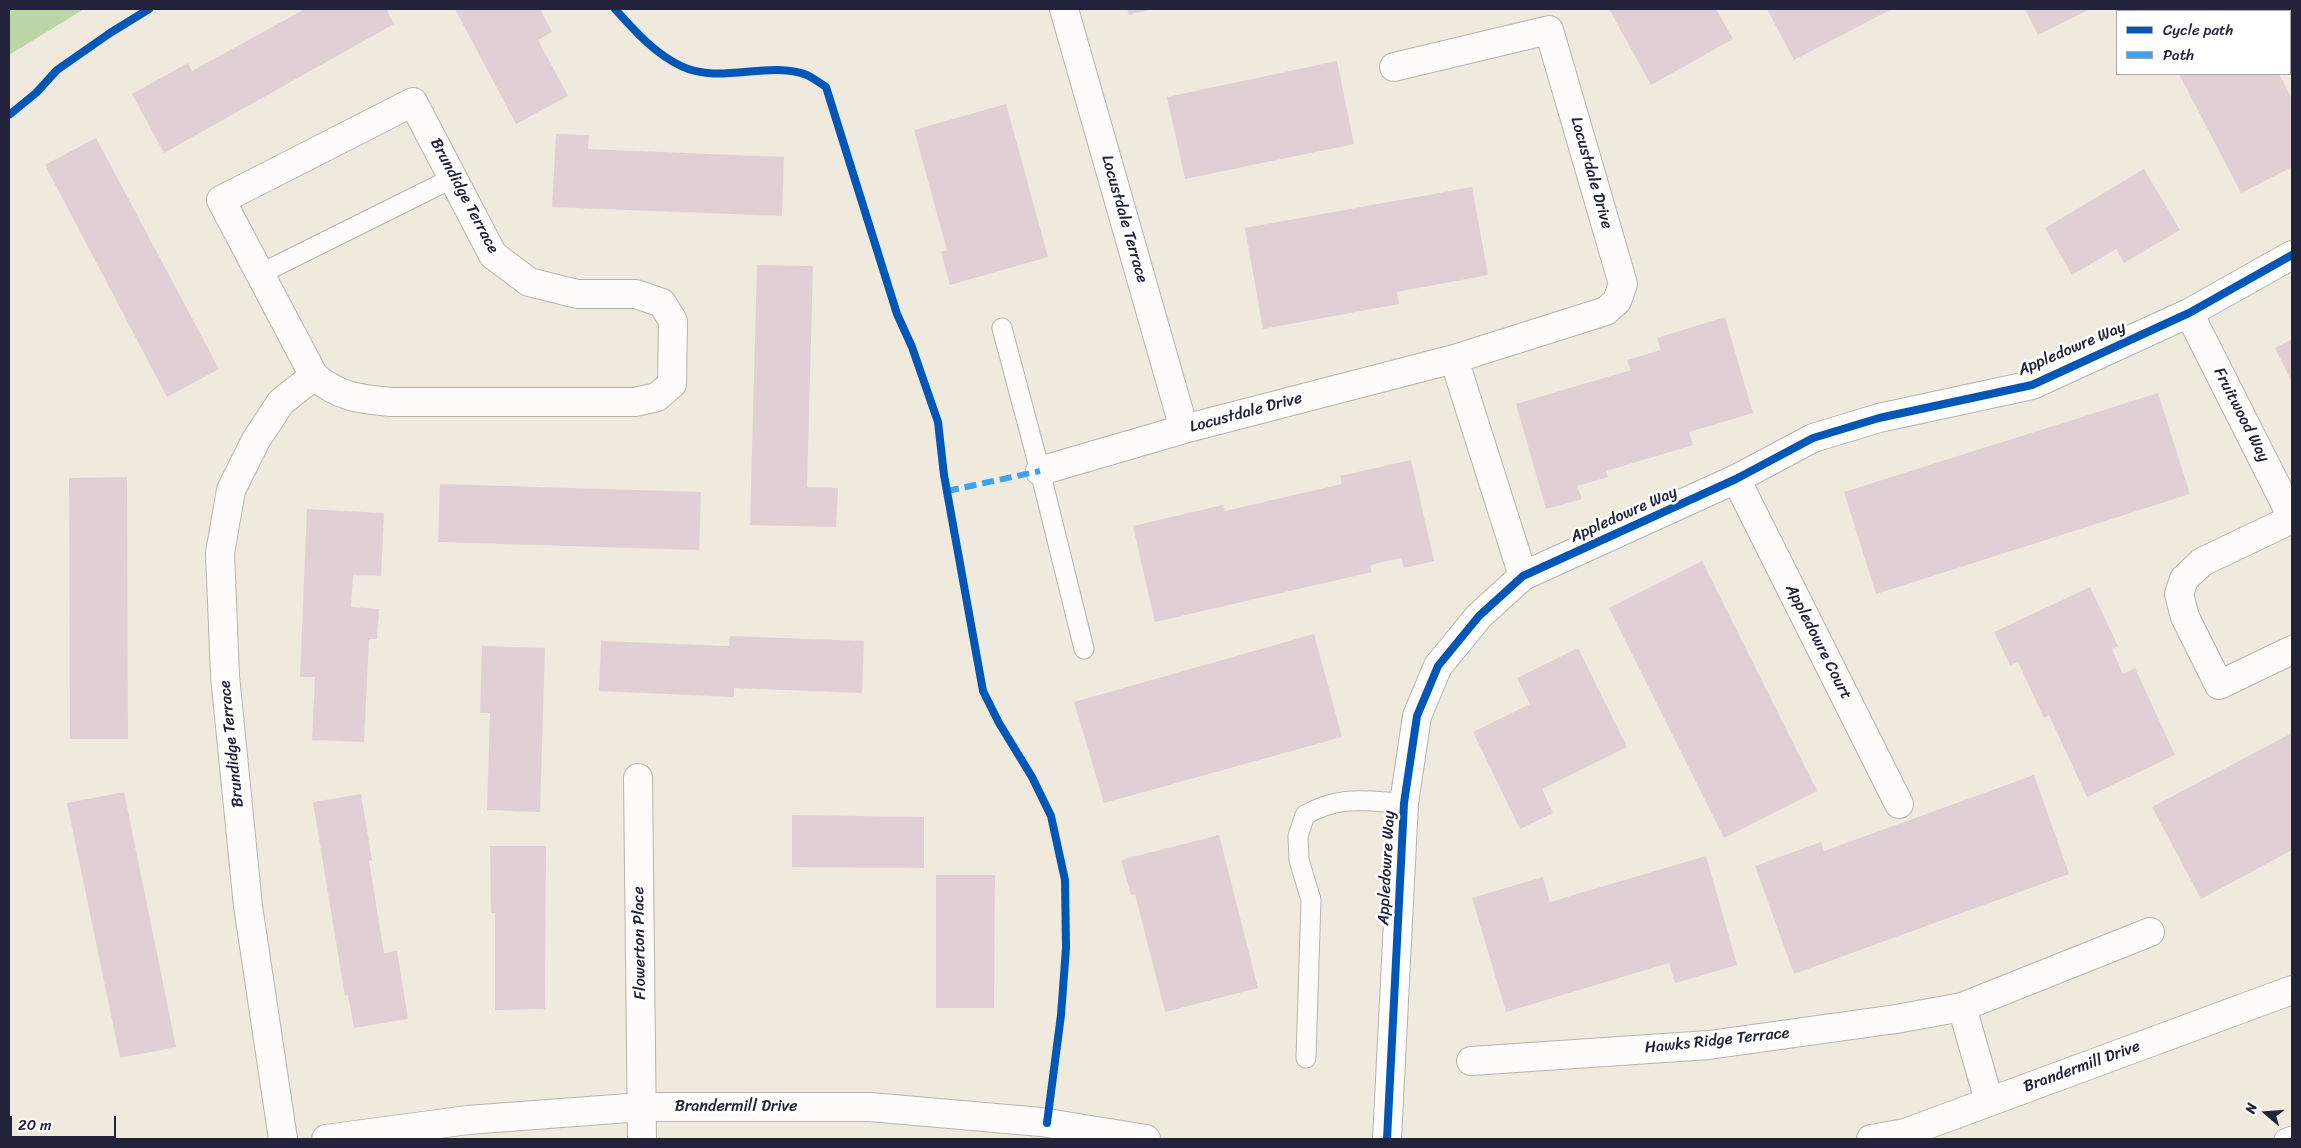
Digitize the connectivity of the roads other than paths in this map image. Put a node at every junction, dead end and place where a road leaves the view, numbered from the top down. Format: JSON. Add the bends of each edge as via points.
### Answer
{"nodes":[{"id":1,"x":1064,"y":9,"type":"edge"},
{"id":2,"x":1394,"y":68,"type":"dead end"},
{"id":3,"x":453,"y":178,"type":"junction"},
{"id":4,"x":2292,"y":255,"type":"edge"},
{"id":5,"x":260,"y":274,"type":"junction"},
{"id":6,"x":2189,"y":313,"type":"junction"},
{"id":7,"x":1002,"y":328,"type":"dead end"},
{"id":8,"x":1454,"y":359,"type":"junction"},
{"id":9,"x":314,"y":376,"type":"junction"},
{"id":10,"x":1184,"y":429,"type":"junction"},
{"id":11,"x":1040,"y":471,"type":"junction"},
{"id":12,"x":1736,"y":479,"type":"junction"},
{"id":13,"x":2292,"y":518,"type":"edge"},
{"id":14,"x":1523,"y":576,"type":"junction"},
{"id":15,"x":1084,"y":649,"type":"dead end"},
{"id":16,"x":2292,"y":650,"type":"edge"},
{"id":17,"x":638,"y":778,"type":"dead end"},
{"id":18,"x":1404,"y":803,"type":"junction"},
{"id":19,"x":1899,"y":804,"type":"dead end"},
{"id":20,"x":2150,"y":932,"type":"dead end"},
{"id":21,"x":2292,"y":990,"type":"edge"},
{"id":22,"x":1962,"y":1007,"type":"junction"},
{"id":23,"x":1306,"y":1058,"type":"dead end"},
{"id":24,"x":1471,"y":1061,"type":"dead end"},
{"id":25,"x":1989,"y":1101,"type":"junction"},
{"id":26,"x":642,"y":1107,"type":"junction"},
{"id":27,"x":2292,"y":1136,"type":"edge"},
{"id":28,"x":283,"y":1139,"type":"edge"},
{"id":29,"x":326,"y":1139,"type":"edge"},
{"id":30,"x":642,"y":1139,"type":"edge"},
{"id":31,"x":1146,"y":1139,"type":"edge"},
{"id":32,"x":1387,"y":1139,"type":"edge"},
{"id":33,"x":1871,"y":1139,"type":"edge"},
{"id":34,"x":2284,"y":1139,"type":"edge"}],
"edges":[{"from":1,"to":10,"type":"street","name":"Locustdale Terrace"},
{"from":2,"to":8,"type":"street","name":"Locustdale Drive","via":[[1549,30],[1623,284],[1616,301],[1606,311]]},
{"from":3,"to":5,"type":"lane"},
{"from":3,"to":5,"type":"street","name":"Brundidge Terrace","via":[[414,102],[405,106],[221,200]]},
{"from":3,"to":9,"type":"street","name":"Brundidge Terrace","via":[[493,255],[529,282],[577,294],[636,294],[662,303],[673,321],[672,384],[657,397],[635,402],[390,402],[358,399],[329,388]]},
{"from":4,"to":6,"type":"street","name":"Appledowre Way"},
{"from":5,"to":9,"type":"street","name":"Brundidge Terrace"},
{"from":6,"to":12,"type":"street","name":"Appledowre Way","via":[[2032,385],[1879,418],[1813,438]]},
{"from":6,"to":13,"type":"street","name":"Fruitwood Way"},
{"from":7,"to":11,"type":"lane"},
{"from":8,"to":10,"type":"street","name":"Locustdale Drive"},
{"from":8,"to":14,"type":"street"},
{"from":9,"to":28,"type":"street","name":"Brundidge Terrace","via":[[281,402],[256,440],[231,490],[220,553],[225,676],[248,906]]},
{"from":10,"to":11,"type":"street","name":"Locustdale Drive"},
{"from":11,"to":15,"type":"lane"},
{"from":12,"to":14,"type":"street","name":"Appledowre Way"},
{"from":12,"to":19,"type":"street","name":"Appledowre Court"},
{"from":13,"to":16,"type":"street","name":"Fruitwood Way","via":[[2202,562],[2184,579],[2179,594],[2185,617],[2219,685]]},
{"from":14,"to":18,"type":"street","name":"Appledowre Way","via":[[1479,616],[1438,666],[1417,716]]},
{"from":17,"to":26,"type":"street","name":"Flowerton Place"},
{"from":18,"to":23,"type":"lane","via":[[1344,800],[1322,805],[1305,814],[1298,836],[1299,860],[1311,900]]},
{"from":18,"to":32,"type":"street","name":"Appledowre Way"},
{"from":20,"to":22,"type":"street","name":"Hawks Ridge Terrace"},
{"from":21,"to":25,"type":"street","name":"Brandermill Drive"},
{"from":22,"to":24,"type":"street","name":"Hawks Ridge Terrace","via":[[1709,1044]]},
{"from":22,"to":25,"type":"street"},
{"from":25,"to":33,"type":"street","name":"Brandermill Drive","via":[[1905,1133]]},
{"from":26,"to":29,"type":"street","name":"Brandermill Drive","via":[[468,1120]]},
{"from":26,"to":30,"type":"street","name":"Flowerton Place"},
{"from":26,"to":31,"type":"street","name":"Brandermill Drive","via":[[870,1107],[1041,1122]]},
{"from":27,"to":34,"type":"lane"}]}
